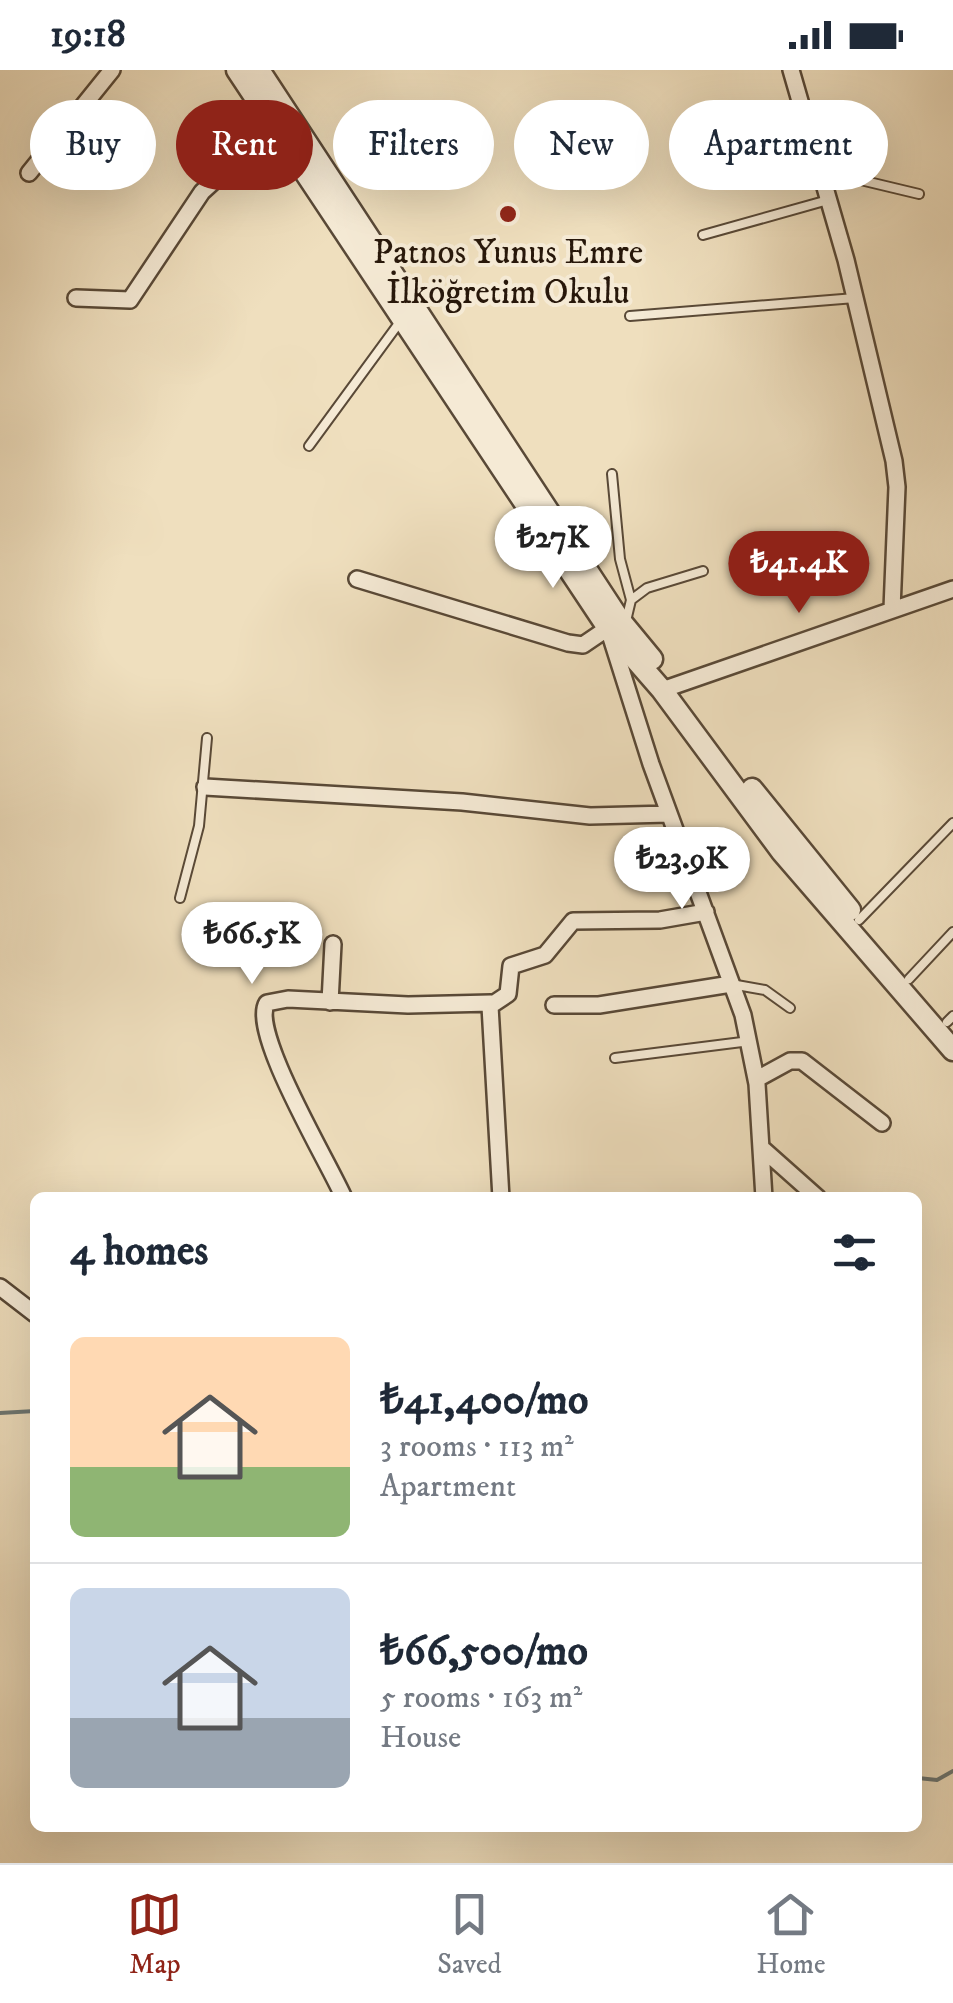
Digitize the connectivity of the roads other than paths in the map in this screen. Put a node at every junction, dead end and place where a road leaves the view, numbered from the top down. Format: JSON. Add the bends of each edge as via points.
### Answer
{"nodes":[{"id":1,"x":112,"y":70,"type":"edge"},
{"id":2,"x":237,"y":70,"type":"edge"},
{"id":3,"x":259,"y":70,"type":"edge"},
{"id":4,"x":791,"y":70,"type":"edge"},
{"id":5,"x":263,"y":100,"type":"edge"},
{"id":6,"x":272,"y":100,"type":"edge"},
{"id":7,"x":799,"y":100,"type":"edge"},
{"id":8,"x":313,"y":170,"type":"edge"},
{"id":9,"x":28,"y":172,"type":"dead end"},
{"id":10,"x":313,"y":174,"type":"edge"},
{"id":11,"x":888,"y":187,"type":"edge"},
{"id":12,"x":204,"y":190,"type":"edge"},
{"id":13,"x":825,"y":190,"type":"edge"},
{"id":14,"x":919,"y":194,"type":"dead end"},
{"id":15,"x":828,"y":200,"type":"junction"},
{"id":16,"x":703,"y":235,"type":"dead end"},
{"id":17,"x":76,"y":298,"type":"dead end"},
{"id":18,"x":855,"y":298,"type":"junction"},
{"id":19,"x":630,"y":316,"type":"dead end"},
{"id":20,"x":402,"y":320,"type":"junction"},
{"id":21,"x":308,"y":446,"type":"dead end"},
{"id":22,"x":612,"y":474,"type":"dead end"},
{"id":23,"x":702,"y":570,"type":"dead end"},
{"id":24,"x":357,"y":579,"type":"dead end"},
{"id":25,"x":953,"y":589,"type":"edge"},
{"id":26,"x":632,"y":600,"type":"junction"},
{"id":27,"x":892,"y":609,"type":"junction"},
{"id":28,"x":616,"y":627,"type":"junction"},
{"id":29,"x":668,"y":688,"type":"junction"},
{"id":30,"x":208,"y":738,"type":"dead end"},
{"id":31,"x":205,"y":787,"type":"junction"},
{"id":32,"x":670,"y":814,"type":"junction"},
{"id":33,"x":953,"y":823,"type":"edge"},
{"id":34,"x":180,"y":898,"type":"dead end"},
{"id":35,"x":706,"y":912,"type":"junction"},
{"id":36,"x":859,"y":920,"type":"junction"},
{"id":37,"x":953,"y":932,"type":"edge"},
{"id":38,"x":333,"y":944,"type":"dead end"},
{"id":39,"x":909,"y":979,"type":"junction"},
{"id":40,"x":731,"y":984,"type":"junction"},
{"id":41,"x":330,"y":1002,"type":"junction"},
{"id":42,"x":491,"y":1004,"type":"junction"},
{"id":43,"x":554,"y":1005,"type":"dead end"},
{"id":44,"x":790,"y":1008,"type":"dead end"},
{"id":45,"x":951,"y":1022,"type":"edge"},
{"id":46,"x":750,"y":1041,"type":"junction"},
{"id":47,"x":953,"y":1050,"type":"edge"},
{"id":48,"x":615,"y":1058,"type":"dead end"},
{"id":49,"x":757,"y":1078,"type":"junction"},
{"id":50,"x":882,"y":1123,"type":"dead end"},
{"id":51,"x":764,"y":1150,"type":"junction"},
{"id":52,"x":341,"y":1192,"type":"edge"},
{"id":53,"x":502,"y":1192,"type":"edge"},
{"id":54,"x":764,"y":1192,"type":"edge"},
{"id":55,"x":811,"y":1192,"type":"edge"},
{"id":56,"x":0,"y":1287,"type":"edge"},
{"id":57,"x":30,"y":1310,"type":"edge"}],
"edges":[{"from":1,"to":9,"type":"street"},
{"from":2,"to":5,"type":"street"},
{"from":3,"to":6,"type":"street"},
{"from":4,"to":7,"type":"street"},
{"from":8,"to":28,"type":"street"},
{"from":10,"to":20,"type":"street"},
{"from":11,"to":14,"type":"lane"},
{"from":12,"to":17,"type":"street","via":[[130,300]]},
{"from":13,"to":15,"type":"street"},
{"from":15,"to":16,"type":"lane"},
{"from":15,"to":18,"type":"street"},
{"from":18,"to":19,"type":"lane"},
{"from":18,"to":27,"type":"street","via":[[897,479]]},
{"from":20,"to":21,"type":"lane"},
{"from":20,"to":28,"type":"street"},
{"from":22,"to":26,"type":"lane","via":[[620,559]]},
{"from":23,"to":26,"type":"lane","via":[[647,588]]},
{"from":24,"to":28,"type":"street","via":[[568,643],[583,645]]},
{"from":25,"to":27,"type":"street"},
{"from":26,"to":28,"type":"lane"},
{"from":27,"to":29,"type":"street"},
{"from":28,"to":29,"type":"street"},
{"from":28,"to":32,"type":"street"},
{"from":29,"to":36,"type":"street"},
{"from":29,"to":47,"type":"street","via":[[782,852]]},
{"from":30,"to":31,"type":"lane"},
{"from":31,"to":32,"type":"street","via":[[590,816]]},
{"from":31,"to":34,"type":"lane"},
{"from":32,"to":35,"type":"street"},
{"from":33,"to":36,"type":"lane"},
{"from":35,"to":40,"type":"street"},
{"from":35,"to":42,"type":"street","via":[[573,921],[545,955],[511,966],[508,994]]},
{"from":36,"to":39,"type":"street"},
{"from":37,"to":39,"type":"lane"},
{"from":38,"to":41,"type":"street"},
{"from":39,"to":45,"type":"street"},
{"from":40,"to":43,"type":"street"},
{"from":40,"to":44,"type":"lane","via":[[765,990]]},
{"from":40,"to":46,"type":"street"},
{"from":41,"to":42,"type":"street"},
{"from":41,"to":52,"type":"street","via":[[274,1000],[262,1020]]},
{"from":42,"to":53,"type":"street"},
{"from":46,"to":48,"type":"lane"},
{"from":46,"to":49,"type":"street"},
{"from":49,"to":50,"type":"street","via":[[802,1061]]},
{"from":49,"to":51,"type":"street"},
{"from":51,"to":54,"type":"street"},
{"from":51,"to":55,"type":"street"},
{"from":56,"to":57,"type":"street"}]}
